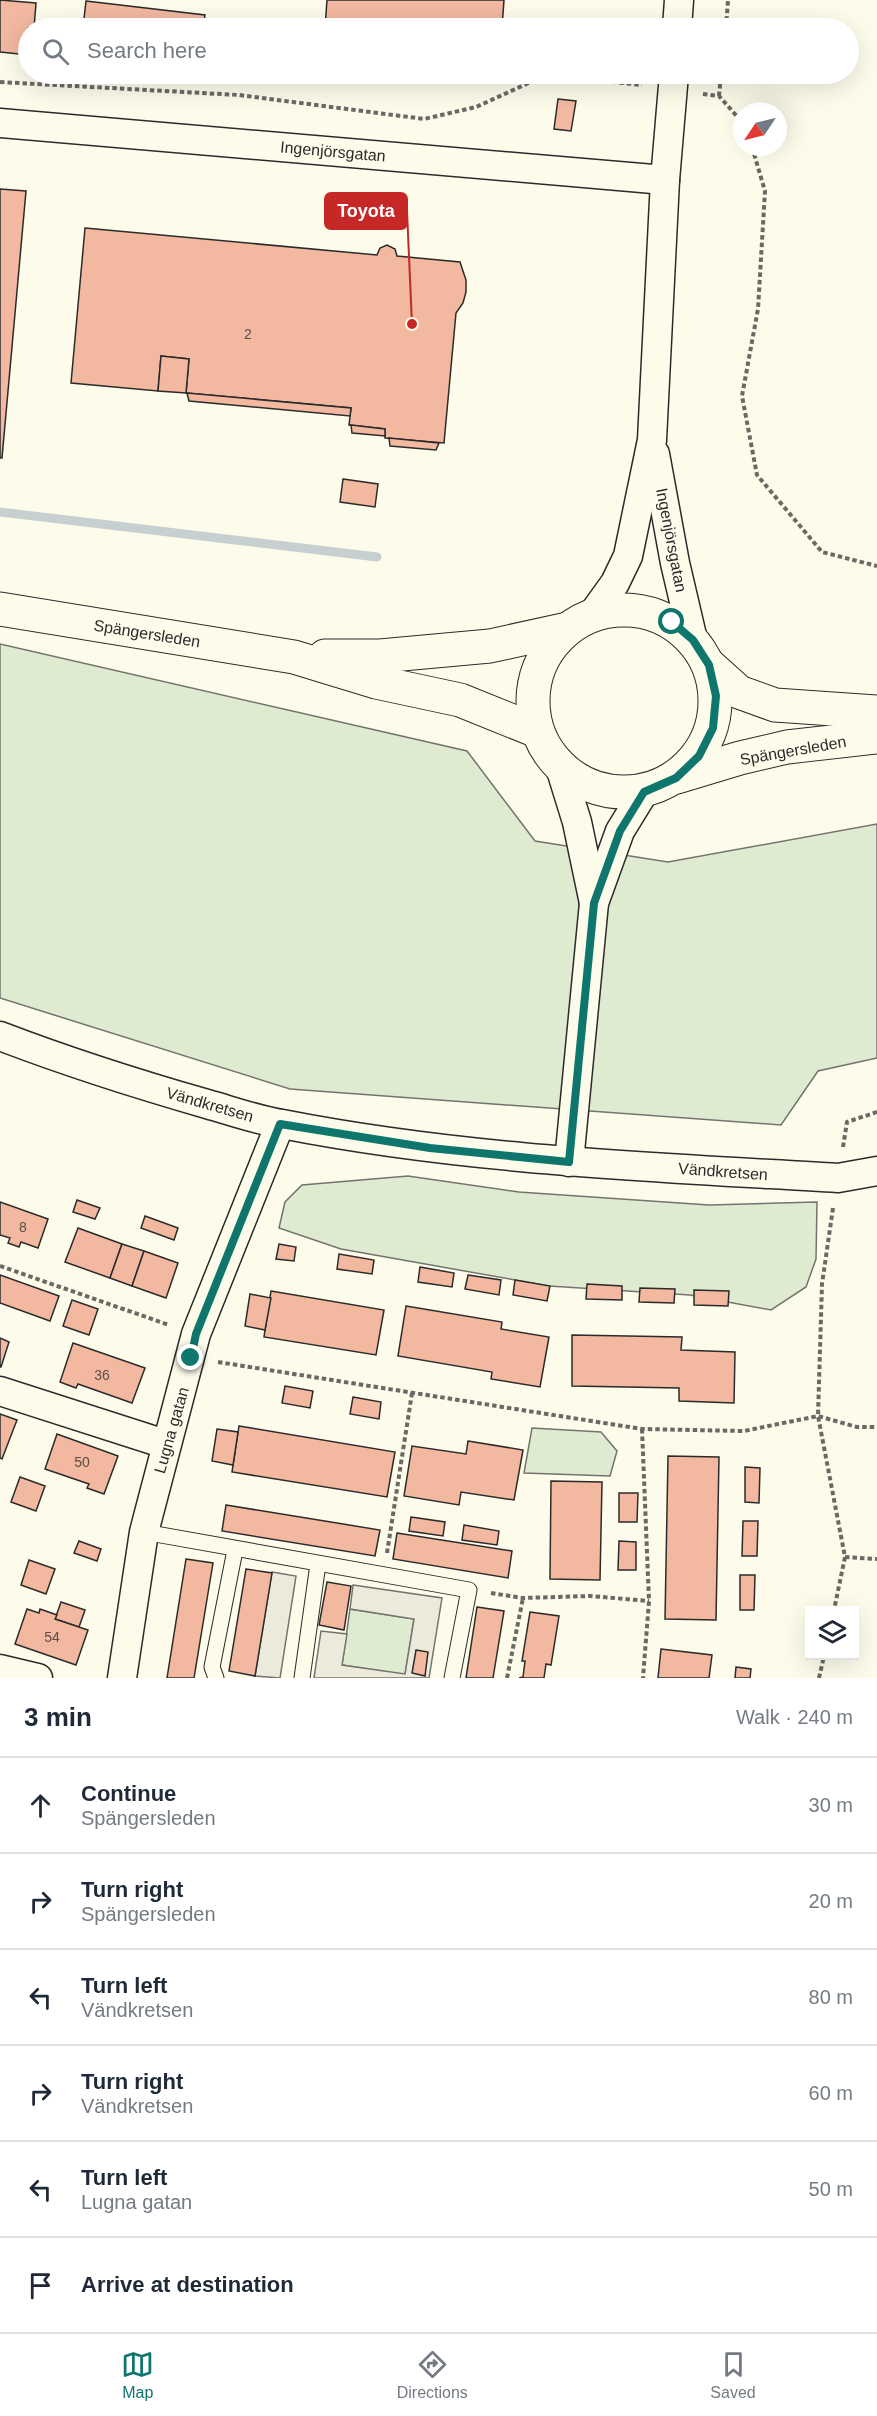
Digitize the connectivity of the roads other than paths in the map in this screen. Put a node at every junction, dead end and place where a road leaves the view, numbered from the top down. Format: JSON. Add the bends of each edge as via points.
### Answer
{"nodes":[{"id":1,"x":679,"y":0,"type":"edge"},
{"id":2,"x":678,"y":18,"type":"edge"},
{"id":3,"x":673,"y":84,"type":"edge"},
{"id":4,"x":0,"y":123,"type":"edge"},
{"id":5,"x":665,"y":180,"type":"junction"},
{"id":6,"x":652,"y":440,"type":"junction"},
{"id":7,"x":0,"y":609,"type":"edge"},
{"id":8,"x":580,"y":622,"type":"junction"},
{"id":9,"x":701,"y":652,"type":"junction"},
{"id":10,"x":294,"y":657,"type":"junction"},
{"id":11,"x":877,"y":712,"type":"edge"},
{"id":12,"x":537,"y":731,"type":"junction"},
{"id":13,"x":877,"y":737,"type":"edge"},
{"id":14,"x":560,"y":767,"type":"junction"},
{"id":15,"x":676,"y":778,"type":"junction"},
{"id":16,"x":644,"y":792,"type":"junction"},
{"id":17,"x":594,"y":903,"type":"junction"},
{"id":18,"x":0,"y":1036,"type":"edge"},
{"id":19,"x":280,"y":1124,"type":"junction"},
{"id":20,"x":569,"y":1162,"type":"junction"},
{"id":21,"x":877,"y":1171,"type":"edge"},
{"id":22,"x":0,"y":1390,"type":"edge"},
{"id":23,"x":165,"y":1444,"type":"junction"},
{"id":24,"x":144,"y":1532,"type":"junction"},
{"id":25,"x":235,"y":1550,"type":"junction"},
{"id":26,"x":318,"y":1564,"type":"junction"},
{"id":27,"x":0,"y":1669,"type":"edge"},
{"id":28,"x":38,"y":1678,"type":"edge"},
{"id":29,"x":122,"y":1678,"type":"edge"},
{"id":30,"x":216,"y":1678,"type":"edge"},
{"id":31,"x":302,"y":1678,"type":"edge"},
{"id":32,"x":452,"y":1678,"type":"edge"}],
"edges":[{"from":1,"to":2,"type":"street"},
{"from":3,"to":5,"type":"street","name":"Ingenjörsgatan"},
{"from":4,"to":5,"type":"street","name":"Ingenjörsgatan"},
{"from":5,"to":6,"type":"street","name":"Ingenjörsgatan"},
{"from":6,"to":8,"type":"street","name":"Ingenjörsgatan","via":[[628,556],[615,583]]},
{"from":6,"to":9,"type":"street","name":"Ingenjörsgatan","via":[[675,563]]},
{"from":7,"to":10,"type":"main road","name":"Spängersleden"},
{"from":8,"to":9,"type":"main road","name":"Spängersleden","via":[[619,609],[646,612],[672,622]]},
{"from":8,"to":10,"type":"main road","name":"Spängersleden","via":[[490,646],[380,656]]},
{"from":8,"to":12,"type":"main road","name":"Spängersleden","via":[[548,650],[536,675],[532,704]]},
{"from":9,"to":11,"type":"main road","name":"Spängersleden","via":[[739,692],[775,705]]},
{"from":9,"to":15,"type":"main road","name":"Spängersleden","via":[[716,696],[713,728],[699,756]]},
{"from":10,"to":12,"type":"main road","name":"Spängersleden","via":[[376,682],[460,700]]},
{"from":12,"to":14,"type":"main road","name":"Spängersleden","via":[[546,751]]},
{"from":13,"to":15,"type":"main road","name":"Spängersleden","via":[[787,747]]},
{"from":14,"to":16,"type":"main road","name":"Spängersleden","via":[[584,784],[613,793]]},
{"from":14,"to":17,"type":"street","via":[[577,822]]},
{"from":15,"to":16,"type":"main road","name":"Spängersleden"},
{"from":16,"to":17,"type":"street","via":[[620,831]]},
{"from":17,"to":20,"type":"street"},
{"from":18,"to":19,"type":"street","name":"Vändkretsen","via":[[167,1093]]},
{"from":19,"to":20,"type":"street","name":"Vändkretsen","via":[[430,1148]]},
{"from":19,"to":23,"type":"street","name":"Lugna gatan","via":[[194,1346]]},
{"from":20,"to":21,"type":"street","name":"Vändkretsen","via":[[838,1178]]},
{"from":22,"to":23,"type":"street"},
{"from":23,"to":24,"type":"street","name":"Lugna gatan"},
{"from":24,"to":25,"type":"lane"},
{"from":24,"to":29,"type":"street","name":"Lugna gatan"},
{"from":25,"to":26,"type":"lane"},
{"from":25,"to":30,"type":"lane","via":[[212,1667]]},
{"from":26,"to":31,"type":"lane"},
{"from":26,"to":32,"type":"lane","via":[[469,1590]]},
{"from":27,"to":28,"type":"street"}]}
